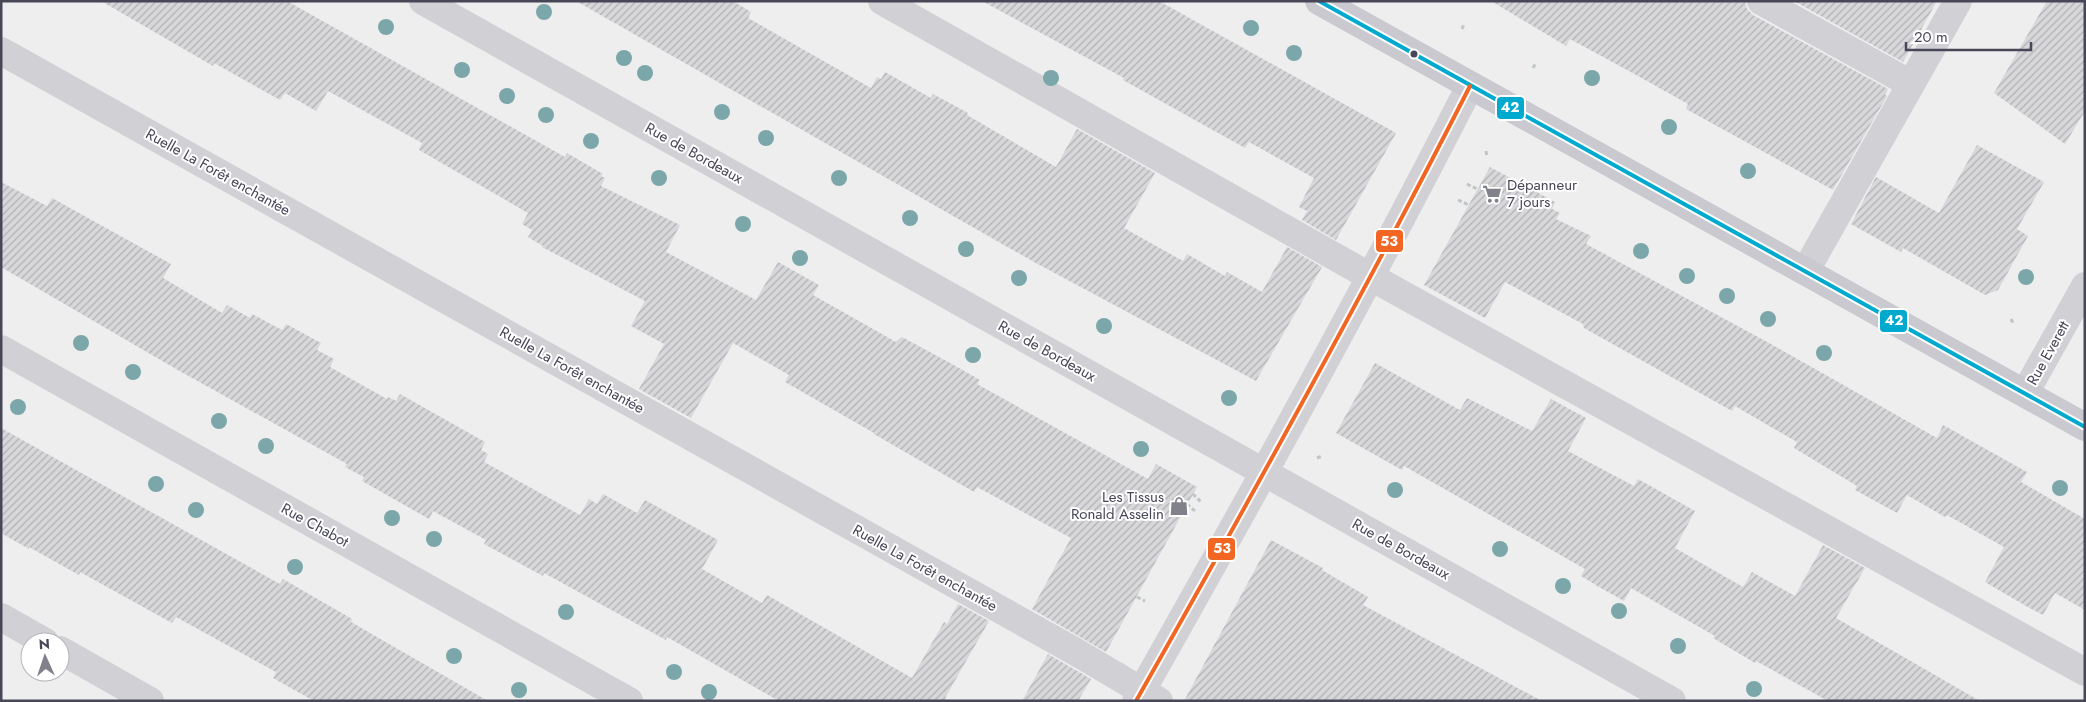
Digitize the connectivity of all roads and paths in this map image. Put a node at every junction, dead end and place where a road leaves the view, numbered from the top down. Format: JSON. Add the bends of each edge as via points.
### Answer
{"nodes":[{"id":1,"x":423,"y":1,"type":"edge"},
{"id":2,"x":882,"y":1,"type":"edge"},
{"id":3,"x":1320,"y":1,"type":"edge"},
{"id":4,"x":1761,"y":1,"type":"edge"},
{"id":5,"x":1958,"y":1,"type":"edge"},
{"id":6,"x":1464,"y":24,"type":"dead end"},
{"id":7,"x":1462,"y":29,"type":"dead end"},
{"id":8,"x":1,"y":51,"type":"edge"},
{"id":9,"x":1536,"y":63,"type":"dead end"},
{"id":10,"x":1533,"y":68,"type":"dead end"},
{"id":11,"x":1911,"y":84,"type":"junction"},
{"id":12,"x":1470,"y":86,"type":"junction"},
{"id":13,"x":1486,"y":151,"type":"dead end"},
{"id":14,"x":1487,"y":157,"type":"dead end"},
{"id":15,"x":1467,"y":184,"type":"dead end"},
{"id":16,"x":1477,"y":189,"type":"dead end"},
{"id":17,"x":1458,"y":200,"type":"dead end"},
{"id":18,"x":1469,"y":205,"type":"dead end"},
{"id":19,"x":1806,"y":270,"type":"junction"},
{"id":20,"x":1371,"y":276,"type":"junction"},
{"id":21,"x":2085,"y":286,"type":"edge"},
{"id":22,"x":1,"y":349,"type":"edge"},
{"id":23,"x":2025,"y":393,"type":"junction"},
{"id":24,"x":2085,"y":427,"type":"edge"},
{"id":25,"x":1322,"y":456,"type":"dead end"},
{"id":26,"x":1317,"y":458,"type":"dead end"},
{"id":27,"x":1265,"y":473,"type":"junction"},
{"id":28,"x":1193,"y":494,"type":"dead end"},
{"id":29,"x":1201,"y":502,"type":"dead end"},
{"id":30,"x":1187,"y":504,"type":"dead end"},
{"id":31,"x":1196,"y":512,"type":"dead end"},
{"id":32,"x":1137,"y":597,"type":"dead end"},
{"id":33,"x":1145,"y":601,"type":"dead end"},
{"id":34,"x":1,"y":617,"type":"edge"},
{"id":35,"x":27,"y":632,"type":"edge"},
{"id":36,"x":70,"y":656,"type":"edge"},
{"id":37,"x":2085,"y":672,"type":"edge"},
{"id":38,"x":1145,"y":697,"type":"edge"},
{"id":39,"x":150,"y":701,"type":"edge"},
{"id":40,"x":629,"y":701,"type":"edge"},
{"id":41,"x":1672,"y":701,"type":"edge"}],
"edges":[{"from":1,"to":27,"type":"street","name":"Rue de Bordeaux"},
{"from":2,"to":20,"type":"street"},
{"from":3,"to":12,"type":"main road"},
{"from":4,"to":11,"type":"street"},
{"from":5,"to":11,"type":"street"},
{"from":6,"to":7,"type":"path"},
{"from":8,"to":38,"type":"street","name":"Ruelle La Forêt enchantée","via":[[1076,652]]},
{"from":9,"to":10,"type":"path"},
{"from":11,"to":19,"type":"street"},
{"from":12,"to":19,"type":"main road"},
{"from":12,"to":20,"type":"street"},
{"from":13,"to":14,"type":"path"},
{"from":15,"to":16,"type":"path"},
{"from":17,"to":18,"type":"path"},
{"from":19,"to":23,"type":"main road"},
{"from":20,"to":27,"type":"street"},
{"from":20,"to":37,"type":"street"},
{"from":21,"to":23,"type":"street","name":"Rue Everett"},
{"from":22,"to":40,"type":"street","name":"Rue Chabot"},
{"from":23,"to":24,"type":"main road"},
{"from":25,"to":26,"type":"path"},
{"from":27,"to":38,"type":"street"},
{"from":27,"to":41,"type":"street","name":"Rue de Bordeaux"},
{"from":28,"to":29,"type":"path"},
{"from":30,"to":31,"type":"path"},
{"from":32,"to":33,"type":"path"},
{"from":34,"to":35,"type":"street"},
{"from":36,"to":39,"type":"street"}]}
